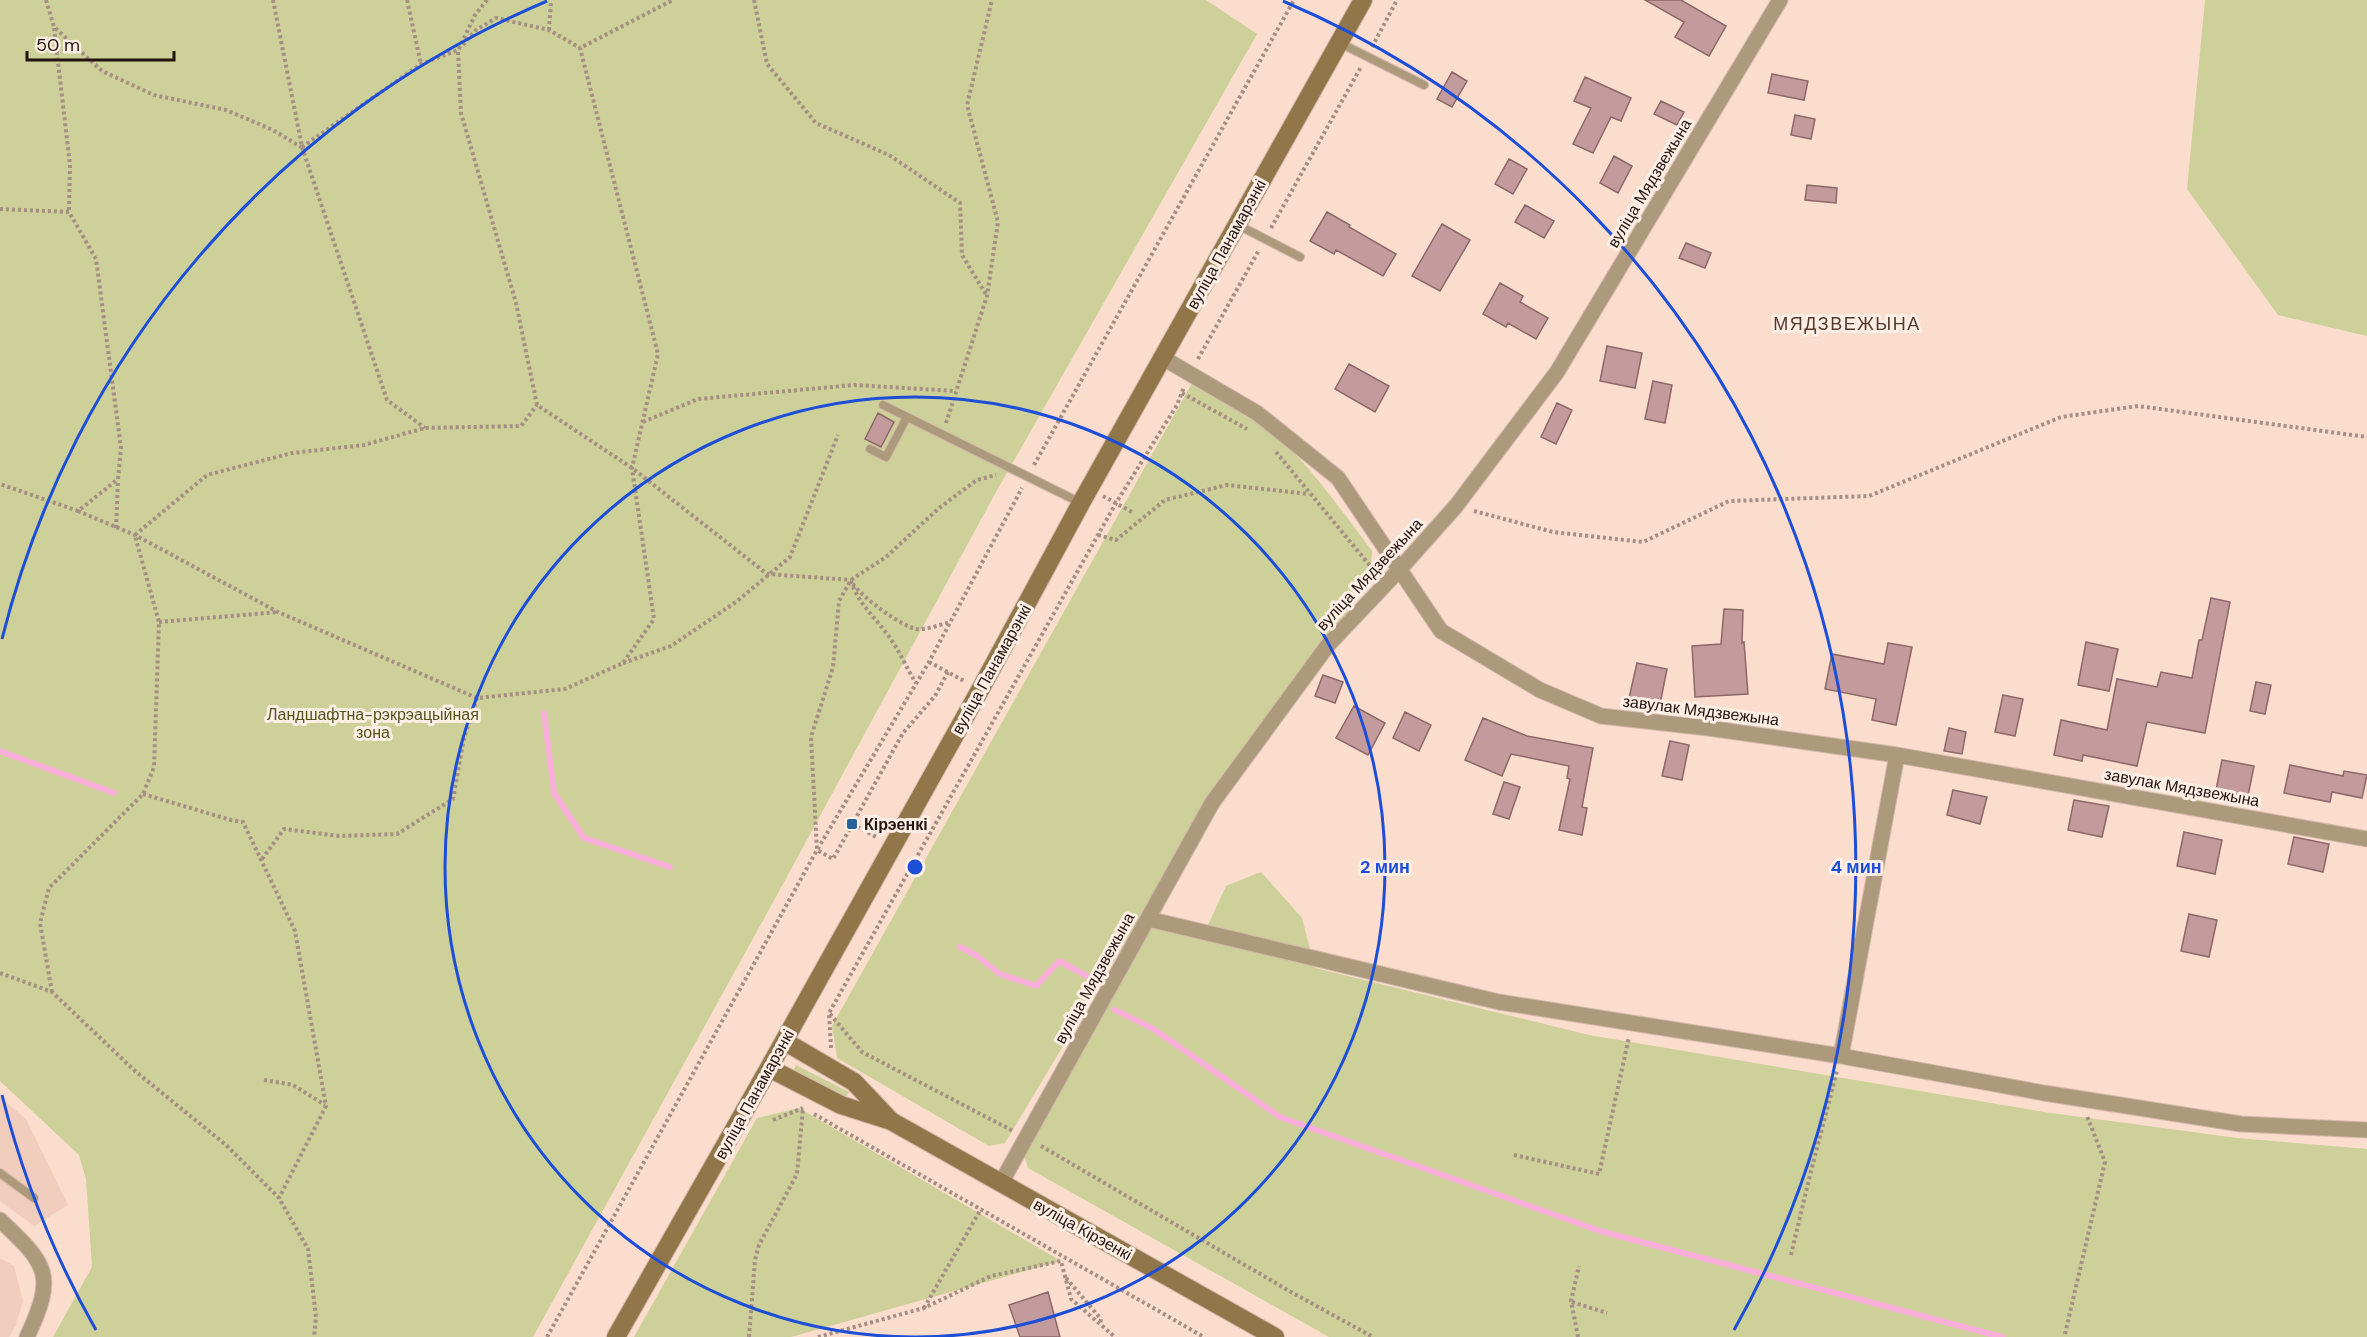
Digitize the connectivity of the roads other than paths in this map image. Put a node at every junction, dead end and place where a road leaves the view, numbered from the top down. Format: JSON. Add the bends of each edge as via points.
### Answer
{"nodes":[{"id":1,"x":1361,"y":0,"type":"edge"},
{"id":2,"x":1780,"y":0,"type":"edge"},
{"id":3,"x":1339,"y":42,"type":"junction"},
{"id":4,"x":1424,"y":85,"type":"dead end"},
{"id":5,"x":1237,"y":224,"type":"junction"},
{"id":6,"x":1300,"y":257,"type":"dead end"},
{"id":7,"x":1163,"y":358,"type":"junction"},
{"id":8,"x":883,"y":405,"type":"dead end"},
{"id":9,"x":907,"y":417,"type":"junction"},
{"id":10,"x":870,"y":448,"type":"dead end"},
{"id":11,"x":1085,"y":495,"type":"junction"},
{"id":12,"x":1399,"y":570,"type":"junction"},
{"id":13,"x":1897,"y":755,"type":"junction"},
{"id":14,"x":2367,"y":839,"type":"edge"},
{"id":15,"x":1148,"y":919,"type":"junction"},
{"id":16,"x":784,"y":1041,"type":"junction"},
{"id":17,"x":1841,"y":1056,"type":"junction"},
{"id":18,"x":769,"y":1068,"type":"junction"},
{"id":19,"x":891,"y":1121,"type":"junction"},
{"id":20,"x":2367,"y":1130,"type":"edge"},
{"id":21,"x":0,"y":1173,"type":"edge"},
{"id":22,"x":1000,"y":1183,"type":"junction"},
{"id":23,"x":34,"y":1198,"type":"dead end"},
{"id":24,"x":0,"y":1220,"type":"edge"},
{"id":25,"x":27,"y":1337,"type":"edge"},
{"id":26,"x":616,"y":1337,"type":"edge"},
{"id":27,"x":1275,"y":1337,"type":"edge"}],
"edges":[{"from":1,"to":3,"type":"main road","name":"вуліца Панамарэнкі"},
{"from":2,"to":12,"type":"street","name":"вуліца Мядзвежына","via":[[1557,372],[1456,506]]},
{"from":3,"to":4,"type":"lane"},
{"from":3,"to":5,"type":"main road","name":"вуліца Панамарэнкі"},
{"from":5,"to":6,"type":"lane"},
{"from":5,"to":7,"type":"main road","name":"вуліца Панамарэнкі"},
{"from":7,"to":11,"type":"main road","name":"вуліца Панамарэнкі"},
{"from":7,"to":12,"type":"street","name":"завулак Мядзвежына","via":[[1257,413],[1338,478]]},
{"from":8,"to":9,"type":"lane"},
{"from":9,"to":10,"type":"lane","via":[[886,457]]},
{"from":9,"to":11,"type":"lane","via":[[1028,477]]},
{"from":11,"to":16,"type":"main road","name":"вуліца Панамарэнкі"},
{"from":12,"to":13,"type":"street","name":"завулак Мядзвежына","via":[[1441,631],[1540,690],[1601,716]]},
{"from":12,"to":15,"type":"street","name":"вуліца Мядзвежына","via":[[1328,645],[1212,803]]},
{"from":13,"to":14,"type":"street","name":"завулак Мядзвежына"},
{"from":13,"to":17,"type":"street"},
{"from":15,"to":17,"type":"street","via":[[1499,1002]]},
{"from":15,"to":22,"type":"street","name":"вуліца Мядзвежына"},
{"from":16,"to":18,"type":"main road","name":"вуліца Панамарэнкі"},
{"from":16,"to":19,"type":"main road","name":"вуліца Кірэенкі","via":[[854,1082]]},
{"from":17,"to":20,"type":"street","via":[[2241,1124]]},
{"from":18,"to":19,"type":"main road","name":"вуліца Кірэенкі","via":[[841,1105]]},
{"from":18,"to":26,"type":"main road","name":"вуліца Панамарэнкі"},
{"from":19,"to":22,"type":"main road","name":"вуліца Кірэенкі"},
{"from":21,"to":23,"type":"lane"},
{"from":22,"to":27,"type":"main road","name":"вуліца Кірэенкі"},
{"from":24,"to":25,"type":"street","via":[[33,1251],[45,1278],[42,1306]]}]}
